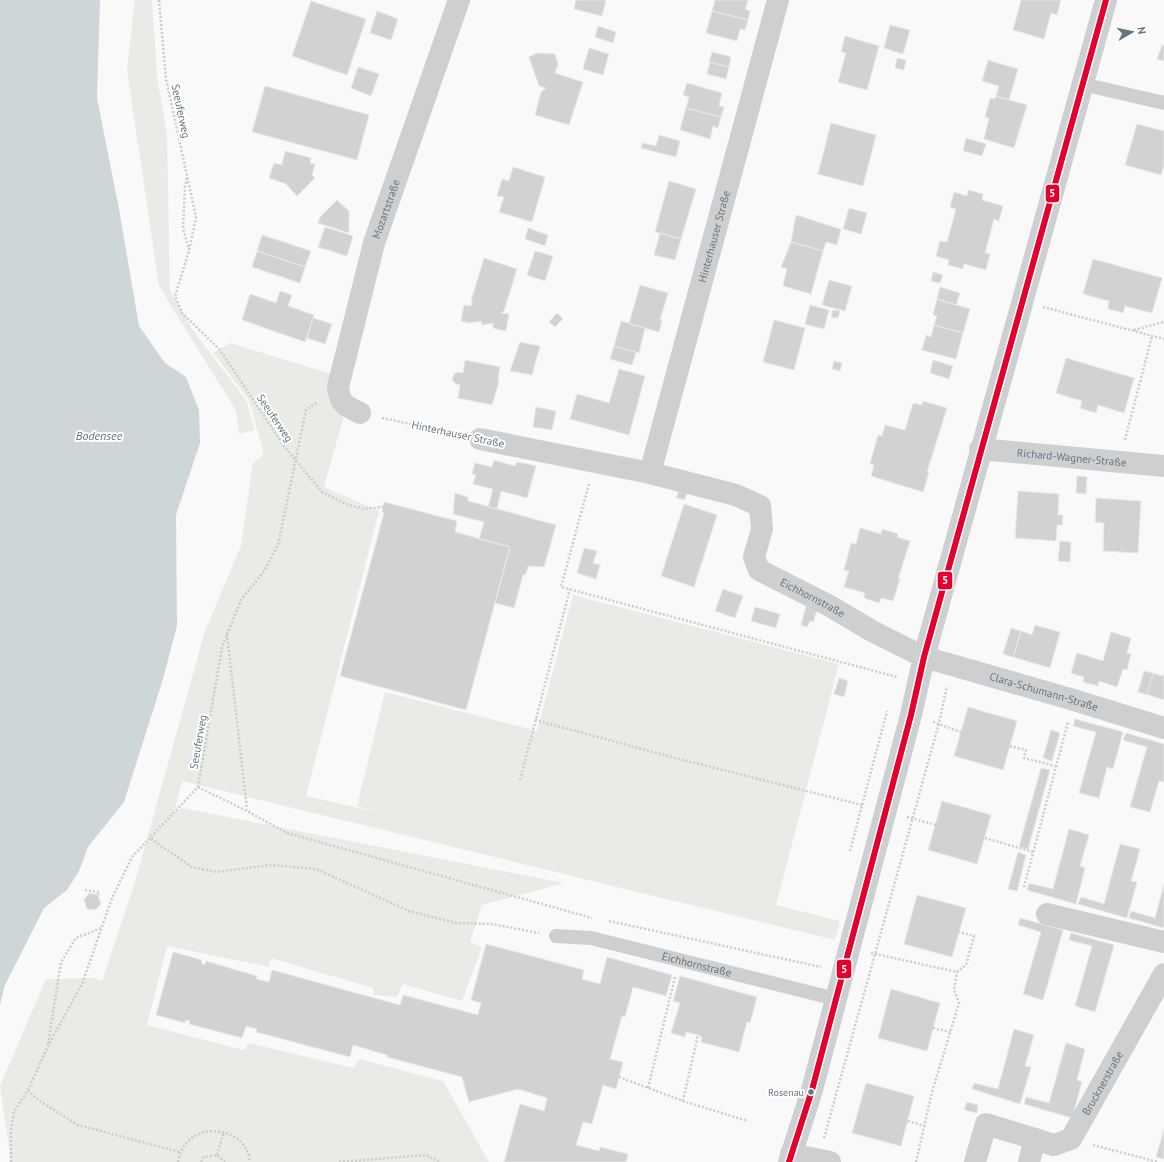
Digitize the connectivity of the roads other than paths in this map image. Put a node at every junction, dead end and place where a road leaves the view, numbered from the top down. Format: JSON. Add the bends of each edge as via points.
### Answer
{"nodes":[{"id":1,"x":459,"y":0,"type":"edge"},
{"id":2,"x":778,"y":0,"type":"edge"},
{"id":3,"x":1106,"y":0,"type":"edge"},
{"id":4,"x":1082,"y":84,"type":"junction"},
{"id":5,"x":1164,"y":103,"type":"edge"},
{"id":6,"x":360,"y":413,"type":"road end"},
{"id":7,"x":480,"y":439,"type":"road end"},
{"id":8,"x":980,"y":449,"type":"junction"},
{"id":9,"x":1164,"y":466,"type":"edge"},
{"id":10,"x":650,"y":473,"type":"junction"},
{"id":11,"x":760,"y":506,"type":"joint"},
{"id":12,"x":924,"y":657,"type":"junction"},
{"id":13,"x":1164,"y":728,"type":"edge"},
{"id":14,"x":1047,"y":914,"type":"dead end"},
{"id":15,"x":556,"y":936,"type":"road end"},
{"id":16,"x":1164,"y":942,"type":"edge"},
{"id":17,"x":1164,"y":974,"type":"edge"},
{"id":18,"x":836,"y":999,"type":"junction"},
{"id":19,"x":1035,"y":1139,"type":"junction"},
{"id":20,"x":790,"y":1158,"type":"edge"},
{"id":21,"x":824,"y":1161,"type":"edge"},
{"id":22,"x":975,"y":1162,"type":"edge"},
{"id":23,"x":1029,"y":1162,"type":"edge"}],
"edges":[{"from":1,"to":6,"type":"street","name":"Mozartstraße","via":[[374,243],[338,387],[339,398],[346,407]]},
{"from":2,"to":10,"type":"street","name":"Hinterhauser Straße"},
{"from":3,"to":4,"type":"street"},
{"from":4,"to":5,"type":"lane"},
{"from":4,"to":8,"type":"street"},
{"from":7,"to":10,"type":"street","name":"Hinterhauser Straße"},
{"from":8,"to":9,"type":"street","name":"Richard-Wagner-Straße"},
{"from":8,"to":12,"type":"street"},
{"from":10,"to":11,"type":"street","name":"Hinterhauser Straße","via":[[736,495]]},
{"from":11,"to":12,"type":"street","name":"Eichhornstraße","via":[[762,529],[754,557],[759,570]]},
{"from":12,"to":13,"type":"street","name":"Clara-Schumann-Straße"},
{"from":12,"to":18,"type":"street"},
{"from":14,"to":16,"type":"street"},
{"from":15,"to":18,"type":"lane","name":"Eichhornstraße","via":[[591,938]]},
{"from":17,"to":19,"type":"street","name":"Brucknerstraße","via":[[1071,1139],[1054,1145]]},
{"from":18,"to":20,"type":"street","via":[[812,1090]]},
{"from":19,"to":22,"type":"street","via":[[986,1124]]},
{"from":19,"to":23,"type":"street"},
{"from":20,"to":21,"type":"street"}]}
